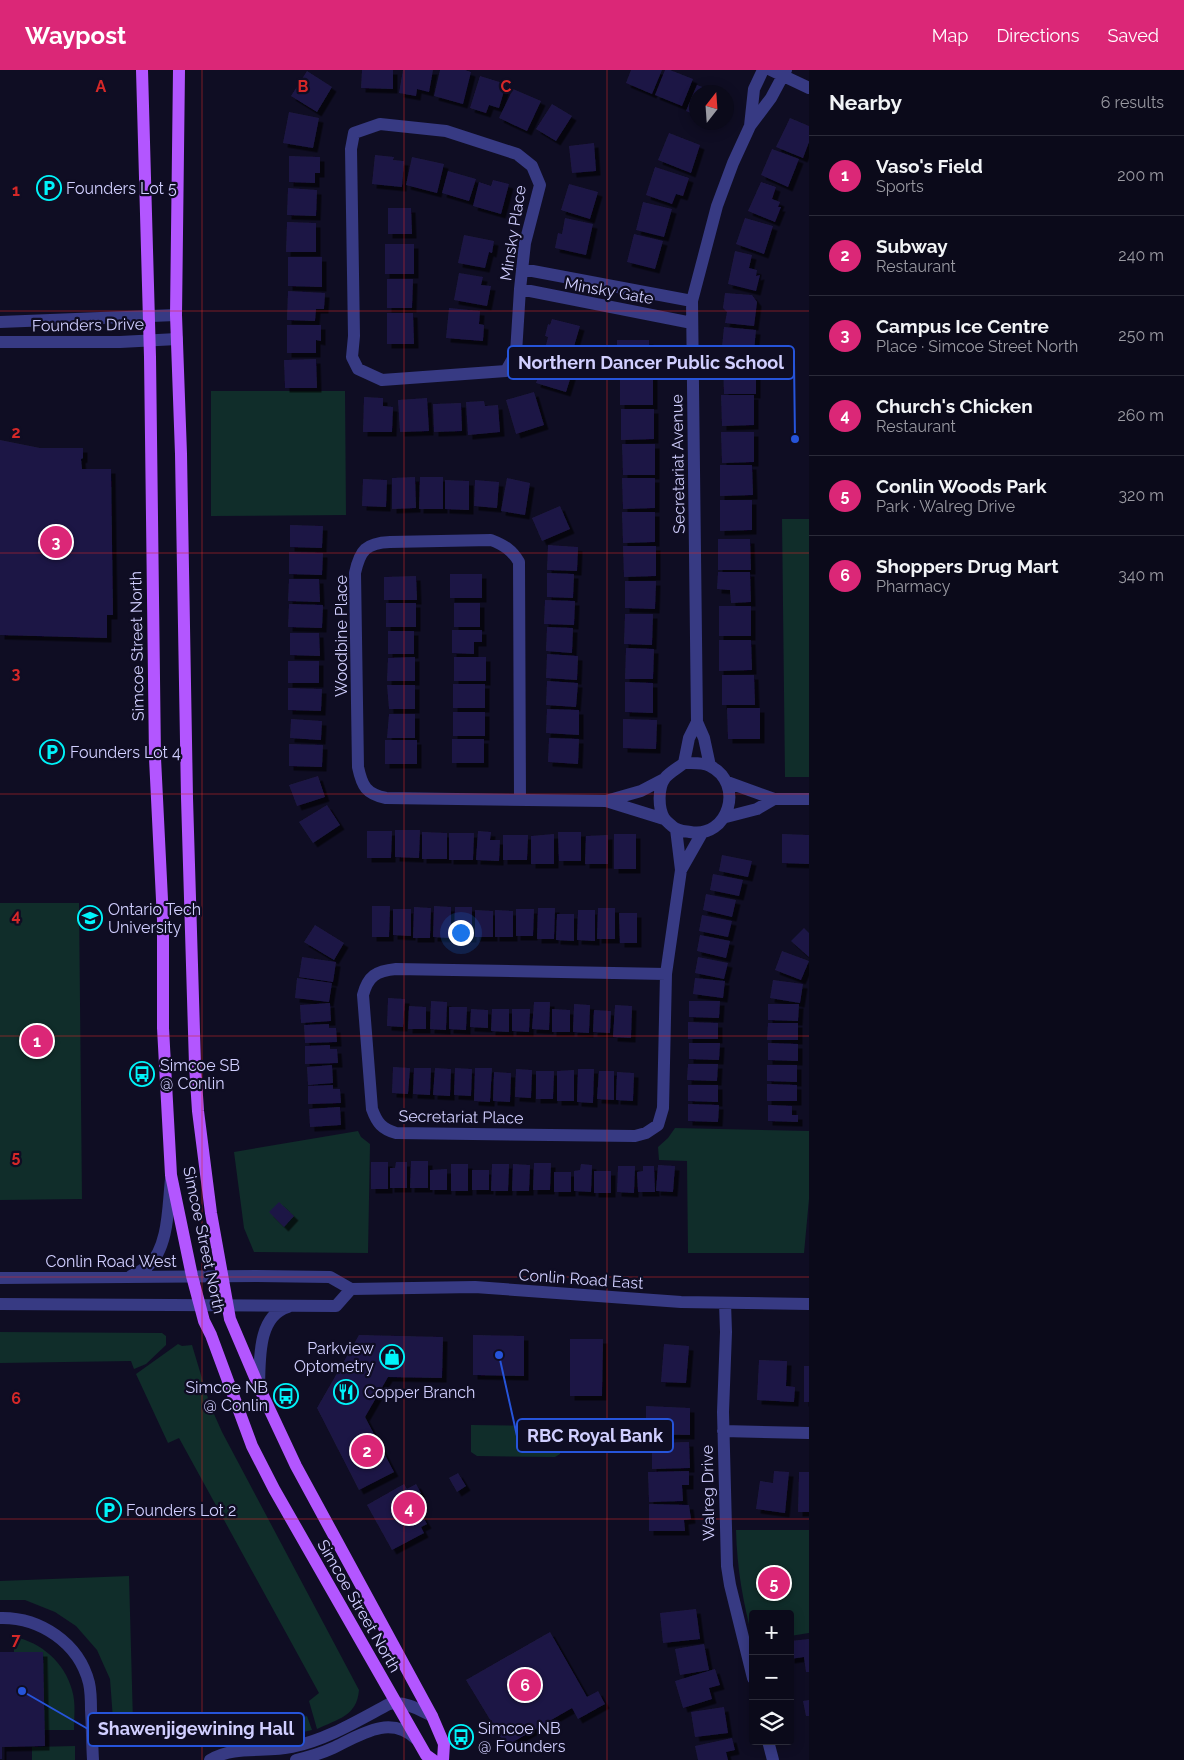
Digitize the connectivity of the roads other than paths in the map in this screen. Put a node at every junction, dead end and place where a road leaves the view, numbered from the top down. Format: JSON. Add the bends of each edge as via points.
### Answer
{"nodes":[{"id":1,"x":142,"y":70,"type":"edge"},
{"id":2,"x":178,"y":70,"type":"edge"},
{"id":3,"x":763,"y":70,"type":"edge"},
{"id":4,"x":771,"y":70,"type":"edge"},
{"id":5,"x":784,"y":73,"type":"edge"},
{"id":6,"x":809,"y":88,"type":"edge"},
{"id":7,"x":750,"y":126,"type":"junction"},
{"id":8,"x":522,"y":269,"type":"junction"},
{"id":9,"x":520,"y":289,"type":"junction"},
{"id":10,"x":692,"y":301,"type":"junction"},
{"id":11,"x":176,"y":315,"type":"junction"},
{"id":12,"x":149,"y":316,"type":"junction"},
{"id":13,"x":0,"y":322,"type":"edge"},
{"id":14,"x":692,"y":323,"type":"junction"},
{"id":15,"x":177,"y":339,"type":"junction"},
{"id":16,"x":150,"y":340,"type":"junction"},
{"id":17,"x":0,"y":342,"type":"edge"},
{"id":18,"x":697,"y":722,"type":"junction"},
{"id":19,"x":684,"y":763,"type":"junction"},
{"id":20,"x":710,"y":766,"type":"junction"},
{"id":21,"x":664,"y":779,"type":"junction"},
{"id":22,"x":727,"y":782,"type":"junction"},
{"id":23,"x":520,"y":799,"type":"junction"},
{"id":24,"x":774,"y":799,"type":"junction"},
{"id":25,"x":809,"y":799,"type":"edge"},
{"id":26,"x":606,"y":802,"type":"junction"},
{"id":27,"x":726,"y":817,"type":"junction"},
{"id":28,"x":664,"y":819,"type":"junction"},
{"id":29,"x":676,"y":829,"type":"junction"},
{"id":30,"x":702,"y":833,"type":"junction"},
{"id":31,"x":682,"y":870,"type":"junction"},
{"id":32,"x":666,"y":974,"type":"junction"},
{"id":33,"x":171,"y":1175,"type":"junction"},
{"id":34,"x":131,"y":1276,"type":"junction"},
{"id":35,"x":192,"y":1276,"type":"junction"},
{"id":36,"x":221,"y":1276,"type":"junction"},
{"id":37,"x":0,"y":1278,"type":"edge"},
{"id":38,"x":352,"y":1289,"type":"junction"},
{"id":39,"x":725,"y":1303,"type":"junction"},
{"id":40,"x":0,"y":1304,"type":"edge"},
{"id":41,"x":200,"y":1304,"type":"junction"},
{"id":42,"x":809,"y":1304,"type":"edge"},
{"id":43,"x":227,"y":1305,"type":"junction"},
{"id":44,"x":296,"y":1305,"type":"junction"},
{"id":45,"x":259,"y":1387,"type":"junction"},
{"id":46,"x":723,"y":1432,"type":"junction"},
{"id":47,"x":809,"y":1433,"type":"edge"},
{"id":48,"x":0,"y":1618,"type":"edge"},
{"id":49,"x":749,"y":1662,"type":"edge"},
{"id":50,"x":396,"y":1702,"type":"junction"},
{"id":51,"x":432,"y":1716,"type":"junction"},
{"id":52,"x":418,"y":1741,"type":"junction"},
{"id":53,"x":769,"y":1745,"type":"edge"},
{"id":54,"x":93,"y":1760,"type":"edge"},
{"id":55,"x":210,"y":1760,"type":"edge"},
{"id":56,"x":296,"y":1760,"type":"edge"},
{"id":57,"x":433,"y":1760,"type":"edge"},
{"id":58,"x":443,"y":1760,"type":"edge"},
{"id":59,"x":773,"y":1760,"type":"edge"}],
"edges":[{"from":1,"to":12,"type":"main road","name":"Simcoe Street North"},
{"from":2,"to":11,"type":"main road","name":"Simcoe Street North"},
{"from":3,"to":7,"type":"street","name":"Secretariat Avenue","via":[[754,89]]},
{"from":4,"to":5,"type":"street"},
{"from":5,"to":6,"type":"street"},
{"from":5,"to":7,"type":"street","name":"Secretariat Avenue","via":[[771,98]]},
{"from":7,"to":10,"type":"street","name":"Secretariat Avenue","via":[[732,163],[717,206]]},
{"from":8,"to":9,"type":"street","name":"Minsky Place"},
{"from":8,"to":9,"type":"street","name":"Minsky Place","via":[[525,243],[540,185],[532,166],[517,154],[446,130],[380,124],[354,133],[351,149],[352,356],[358,369],[382,380],[506,371],[516,353]]},
{"from":8,"to":10,"type":"street","name":"Minsky Gate"},
{"from":9,"to":14,"type":"street","name":"Minsky Gate"},
{"from":10,"to":14,"type":"street","name":"Secretariat Avenue"},
{"from":11,"to":12,"type":"street","name":"Founders Drive"},
{"from":11,"to":15,"type":"main road","name":"Simcoe Street North"},
{"from":12,"to":13,"type":"street","name":"Founders Drive"},
{"from":12,"to":16,"type":"main road","name":"Simcoe Street North"},
{"from":14,"to":18,"type":"street","name":"Secretariat Avenue"},
{"from":15,"to":16,"type":"street","name":"Founders Drive"},
{"from":15,"to":36,"type":"main road","name":"Simcoe Street North","via":[[195,1065],[200,1130]]},
{"from":16,"to":17,"type":"street","name":"Founders Drive"},
{"from":16,"to":33,"type":"main road","name":"Simcoe Street North","via":[[155,758]]},
{"from":18,"to":19,"type":"street","name":"Secretariat Avenue","via":[[689,738]]},
{"from":18,"to":20,"type":"street","name":"Secretariat Avenue"},
{"from":19,"to":20,"type":"street"},
{"from":19,"to":21,"type":"street"},
{"from":20,"to":22,"type":"street"},
{"from":21,"to":26,"type":"street","name":"Woodbine Place"},
{"from":21,"to":28,"type":"street","via":[[660,795]]},
{"from":22,"to":24,"type":"street"},
{"from":22,"to":27,"type":"street","via":[[730,797]]},
{"from":23,"to":23,"type":"street","name":"Woodbine Place","via":[[518,562],[513,552],[491,540],[390,542],[365,548],[358,558],[356,573],[358,767],[364,786],[375,796],[386,798]]},
{"from":23,"to":26,"type":"street","name":"Woodbine Place"},
{"from":24,"to":25,"type":"street"},
{"from":24,"to":27,"type":"street","via":[[757,809]]},
{"from":26,"to":28,"type":"street","name":"Woodbine Place"},
{"from":27,"to":30,"type":"street"},
{"from":28,"to":29,"type":"street"},
{"from":29,"to":30,"type":"street"},
{"from":29,"to":31,"type":"street","name":"Secretariat Place"},
{"from":30,"to":31,"type":"street","name":"Secretariat Place"},
{"from":31,"to":32,"type":"street","name":"Secretariat Place"},
{"from":32,"to":32,"type":"street","name":"Secretariat Place","via":[[396,969],[378,973],[366,984],[363,995],[372,1109],[377,1122],[385,1130],[396,1133],[635,1136],[646,1133],[658,1125],[663,1108]]},
{"from":33,"to":34,"type":"street","via":[[164,1236],[158,1253],[148,1266]]},
{"from":33,"to":35,"type":"main road","name":"Simcoe Street North"},
{"from":34,"to":35,"type":"street","name":"Conlin Road West"},
{"from":34,"to":37,"type":"street","name":"Conlin Road West"},
{"from":35,"to":36,"type":"street","name":"Conlin Road West"},
{"from":35,"to":41,"type":"main road","name":"Simcoe Street North"},
{"from":36,"to":38,"type":"street","name":"Conlin Road East","via":[[330,1277]]},
{"from":36,"to":43,"type":"main road","name":"Simcoe Street North"},
{"from":38,"to":39,"type":"street","name":"Conlin Road East","via":[[475,1287]]},
{"from":38,"to":44,"type":"street","via":[[336,1306]]},
{"from":39,"to":42,"type":"street","name":"Conlin Road East"},
{"from":39,"to":46,"type":"street","name":"Walreg Drive"},
{"from":40,"to":41,"type":"street"},
{"from":41,"to":43,"type":"street"},
{"from":41,"to":50,"type":"main road","name":"Simcoe Street North","via":[[252,1446]]},
{"from":43,"to":44,"type":"street"},
{"from":43,"to":45,"type":"main road","name":"Simcoe Street North"},
{"from":44,"to":45,"type":"street","via":[[279,1310],[270,1320],[263,1337]]},
{"from":45,"to":51,"type":"main road","name":"Simcoe Street North","via":[[296,1466]]},
{"from":46,"to":47,"type":"street"},
{"from":46,"to":49,"type":"street","name":"Walreg Drive","via":[[726,1566]]},
{"from":48,"to":54,"type":"street","via":[[37,1624],[60,1638],[74,1654],[89,1683]]},
{"from":50,"to":51,"type":"street","via":[[411,1705]]},
{"from":50,"to":52,"type":"main road","name":"Simcoe Street North"},
{"from":50,"to":55,"type":"street","via":[[321,1739],[289,1748],[226,1752]]},
{"from":51,"to":58,"type":"main road","name":"Simcoe Street North","via":[[444,1744]]},
{"from":52,"to":56,"type":"street","via":[[408,1731],[395,1727],[381,1728]]},
{"from":52,"to":57,"type":"main road","name":"Simcoe Street North"},
{"from":53,"to":59,"type":"street"}]}
